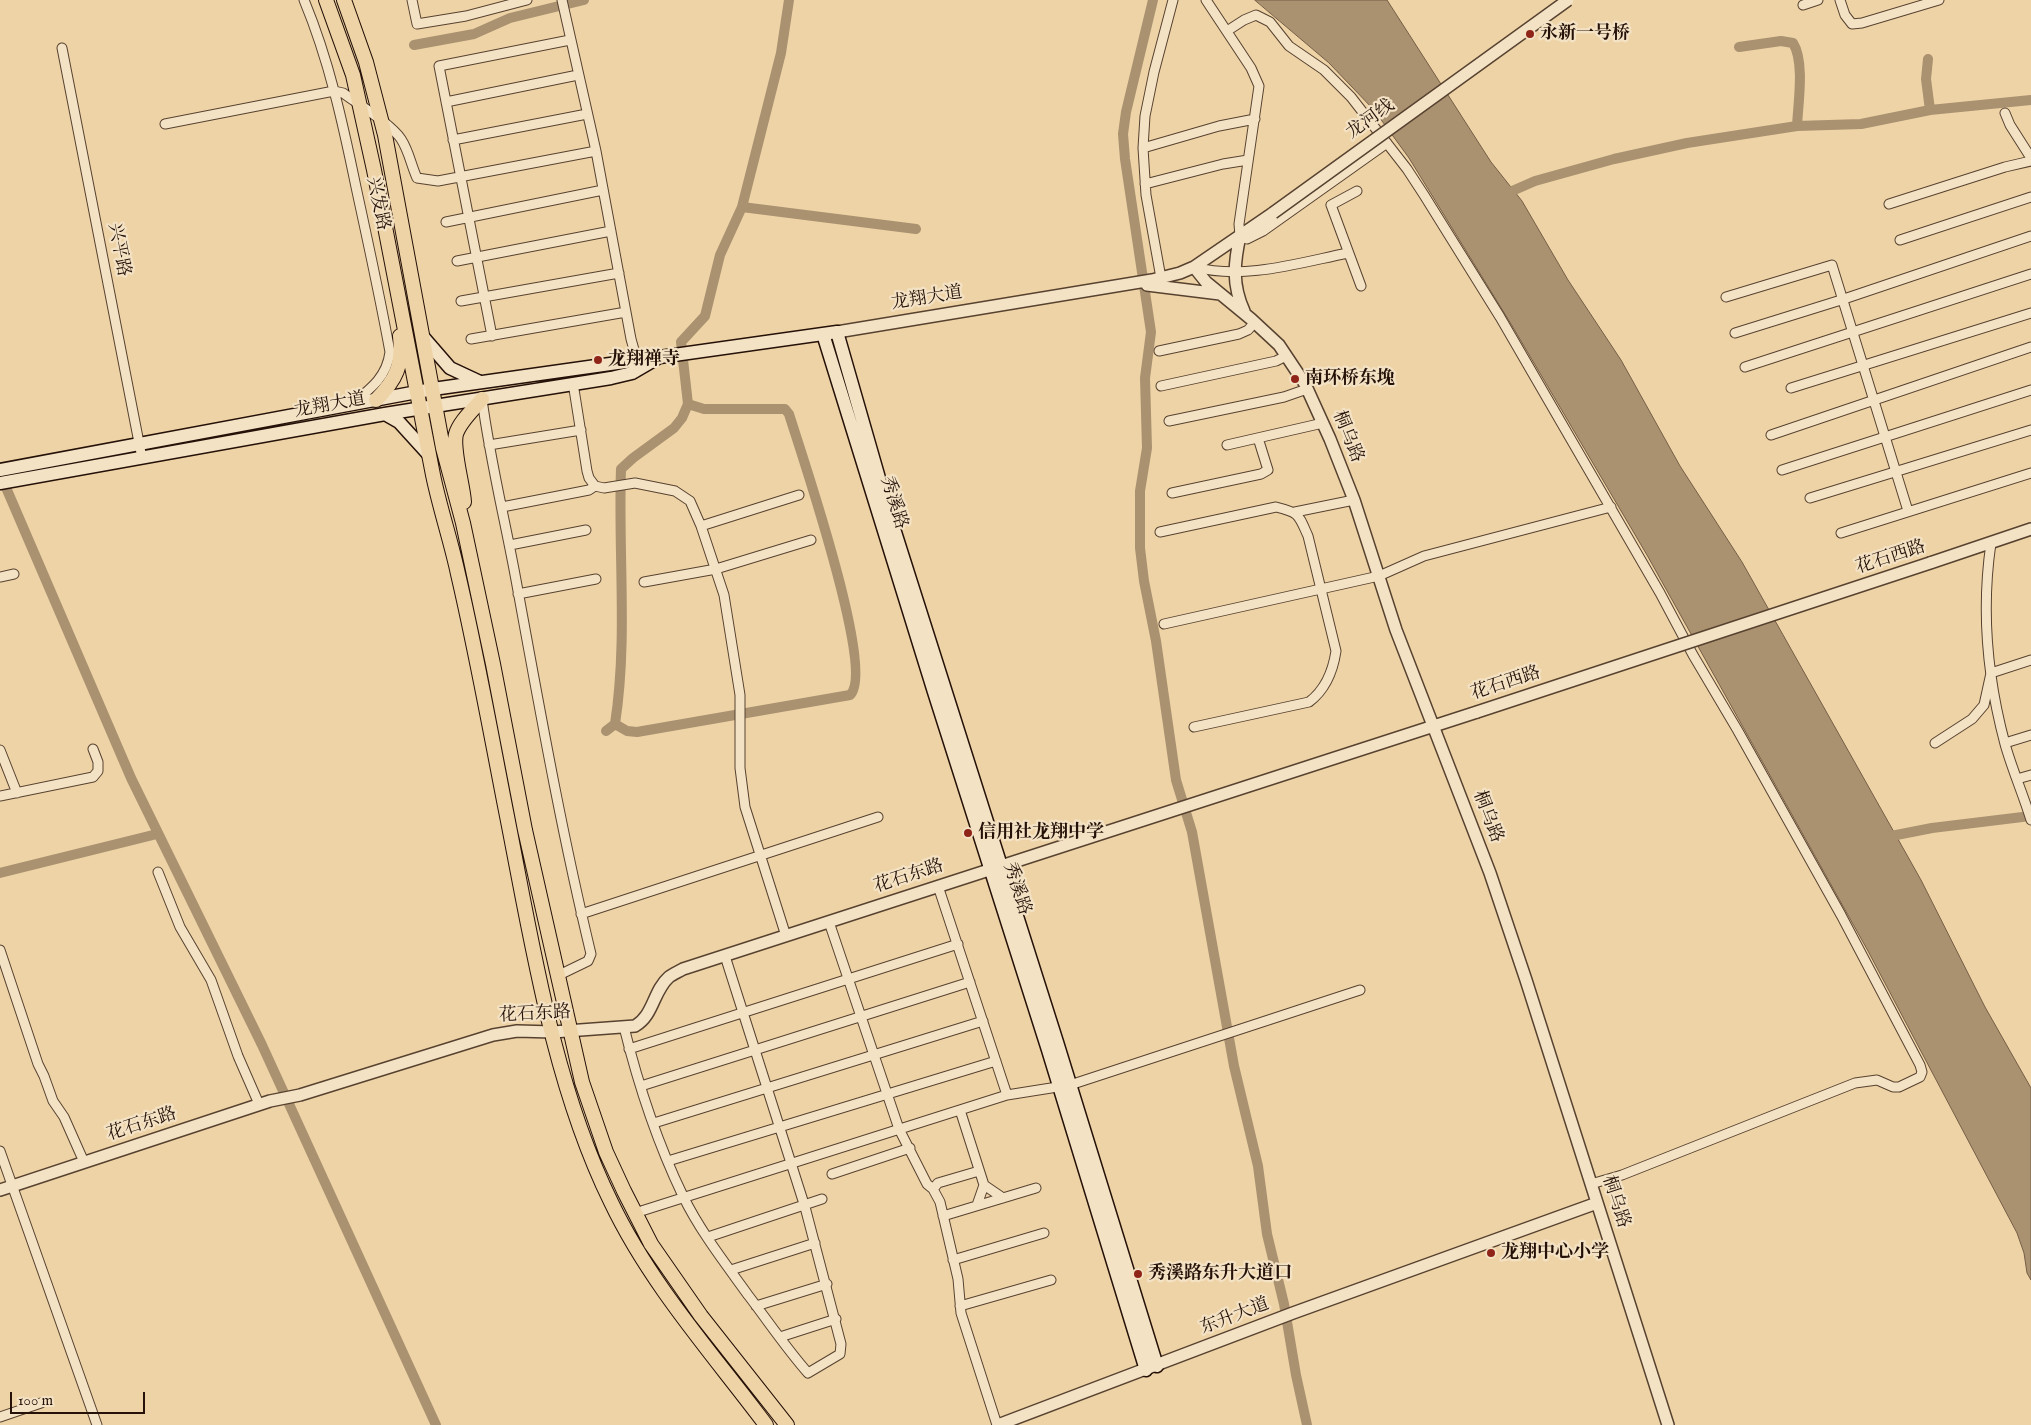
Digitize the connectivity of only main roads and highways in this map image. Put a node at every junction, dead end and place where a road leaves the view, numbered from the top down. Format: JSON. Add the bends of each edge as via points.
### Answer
{"nodes":[{"id":1,"x":326,"y":0,"type":"edge"},
{"id":2,"x":344,"y":0,"type":"edge"},
{"id":3,"x":394,"y":266,"type":"junction"},
{"id":4,"x":838,"y":332,"type":"joint"},
{"id":5,"x":823,"y":334,"type":"junction"},
{"id":6,"x":424,"y":338,"type":"junction"},
{"id":7,"x":638,"y":364,"type":"junction"},
{"id":8,"x":480,"y":382,"type":"junction"},
{"id":9,"x":433,"y":390,"type":"junction"},
{"id":10,"x":418,"y":393,"type":"junction"},
{"id":11,"x":482,"y":398,"type":"junction"},
{"id":12,"x":376,"y":400,"type":"junction"},
{"id":13,"x":436,"y":406,"type":"junction"},
{"id":14,"x":420,"y":408,"type":"junction"},
{"id":15,"x":385,"y":414,"type":"junction"},
{"id":16,"x":429,"y":455,"type":"junction"},
{"id":17,"x":5,"y":469,"type":"edge"},
{"id":18,"x":0,"y":484,"type":"edge"},
{"id":19,"x":463,"y":523,"type":"junction"},
{"id":20,"x":996,"y":867,"type":"junction"},
{"id":21,"x":1152,"y":1368,"type":"road end"},
{"id":22,"x":766,"y":1425,"type":"edge"},
{"id":23,"x":787,"y":1425,"type":"edge"}],
"edges":[{"from":1,"to":3,"type":"main road","via":[[353,75]]},
{"from":2,"to":6,"type":"main road","via":[[366,62],[382,122]]},
{"from":3,"to":10,"type":"main road"},
{"from":3,"to":12,"type":"main road","via":[[393,297],[402,348],[395,377]]},
{"from":4,"to":5,"type":"main road","name":"龙翔大道"},
{"from":4,"to":20,"type":"main road","name":"秀溪路"},
{"from":5,"to":7,"type":"main road","name":"龙翔大道","via":[[663,356]]},
{"from":5,"to":20,"type":"main road","name":"秀溪路","via":[[931,683]]},
{"from":6,"to":8,"type":"main road","via":[[450,368]]},
{"from":6,"to":9,"type":"main road"},
{"from":7,"to":8,"type":"main road","name":"龙翔大道"},
{"from":7,"to":11,"type":"main road","name":"龙翔大道","via":[[632,373]]},
{"from":8,"to":9,"type":"main road","name":"龙翔大道"},
{"from":9,"to":10,"type":"main road","name":"龙翔大道"},
{"from":9,"to":13,"type":"main road"},
{"from":10,"to":12,"type":"main road","name":"龙翔大道"},
{"from":10,"to":14,"type":"main road"},
{"from":11,"to":13,"type":"main road","name":"龙翔大道"},
{"from":11,"to":19,"type":"main road","via":[[456,434],[464,501]]},
{"from":12,"to":17,"type":"main road","name":"龙翔大道"},
{"from":13,"to":14,"type":"main road","name":"龙翔大道"},
{"from":13,"to":19,"type":"main road"},
{"from":14,"to":15,"type":"main road","name":"龙翔大道"},
{"from":14,"to":16,"type":"main road"},
{"from":15,"to":16,"type":"main road","via":[[399,422]]},
{"from":15,"to":18,"type":"main road","name":"龙翔大道"},
{"from":16,"to":22,"type":"main road","via":[[459,577],[529,928],[563,1073],[581,1131],[620,1222],[666,1294]]},
{"from":19,"to":23,"type":"main road","via":[[524,830],[569,1031],[597,1129],[651,1244],[683,1292]]},
{"from":20,"to":21,"type":"main road","name":"秀溪路"}]}
